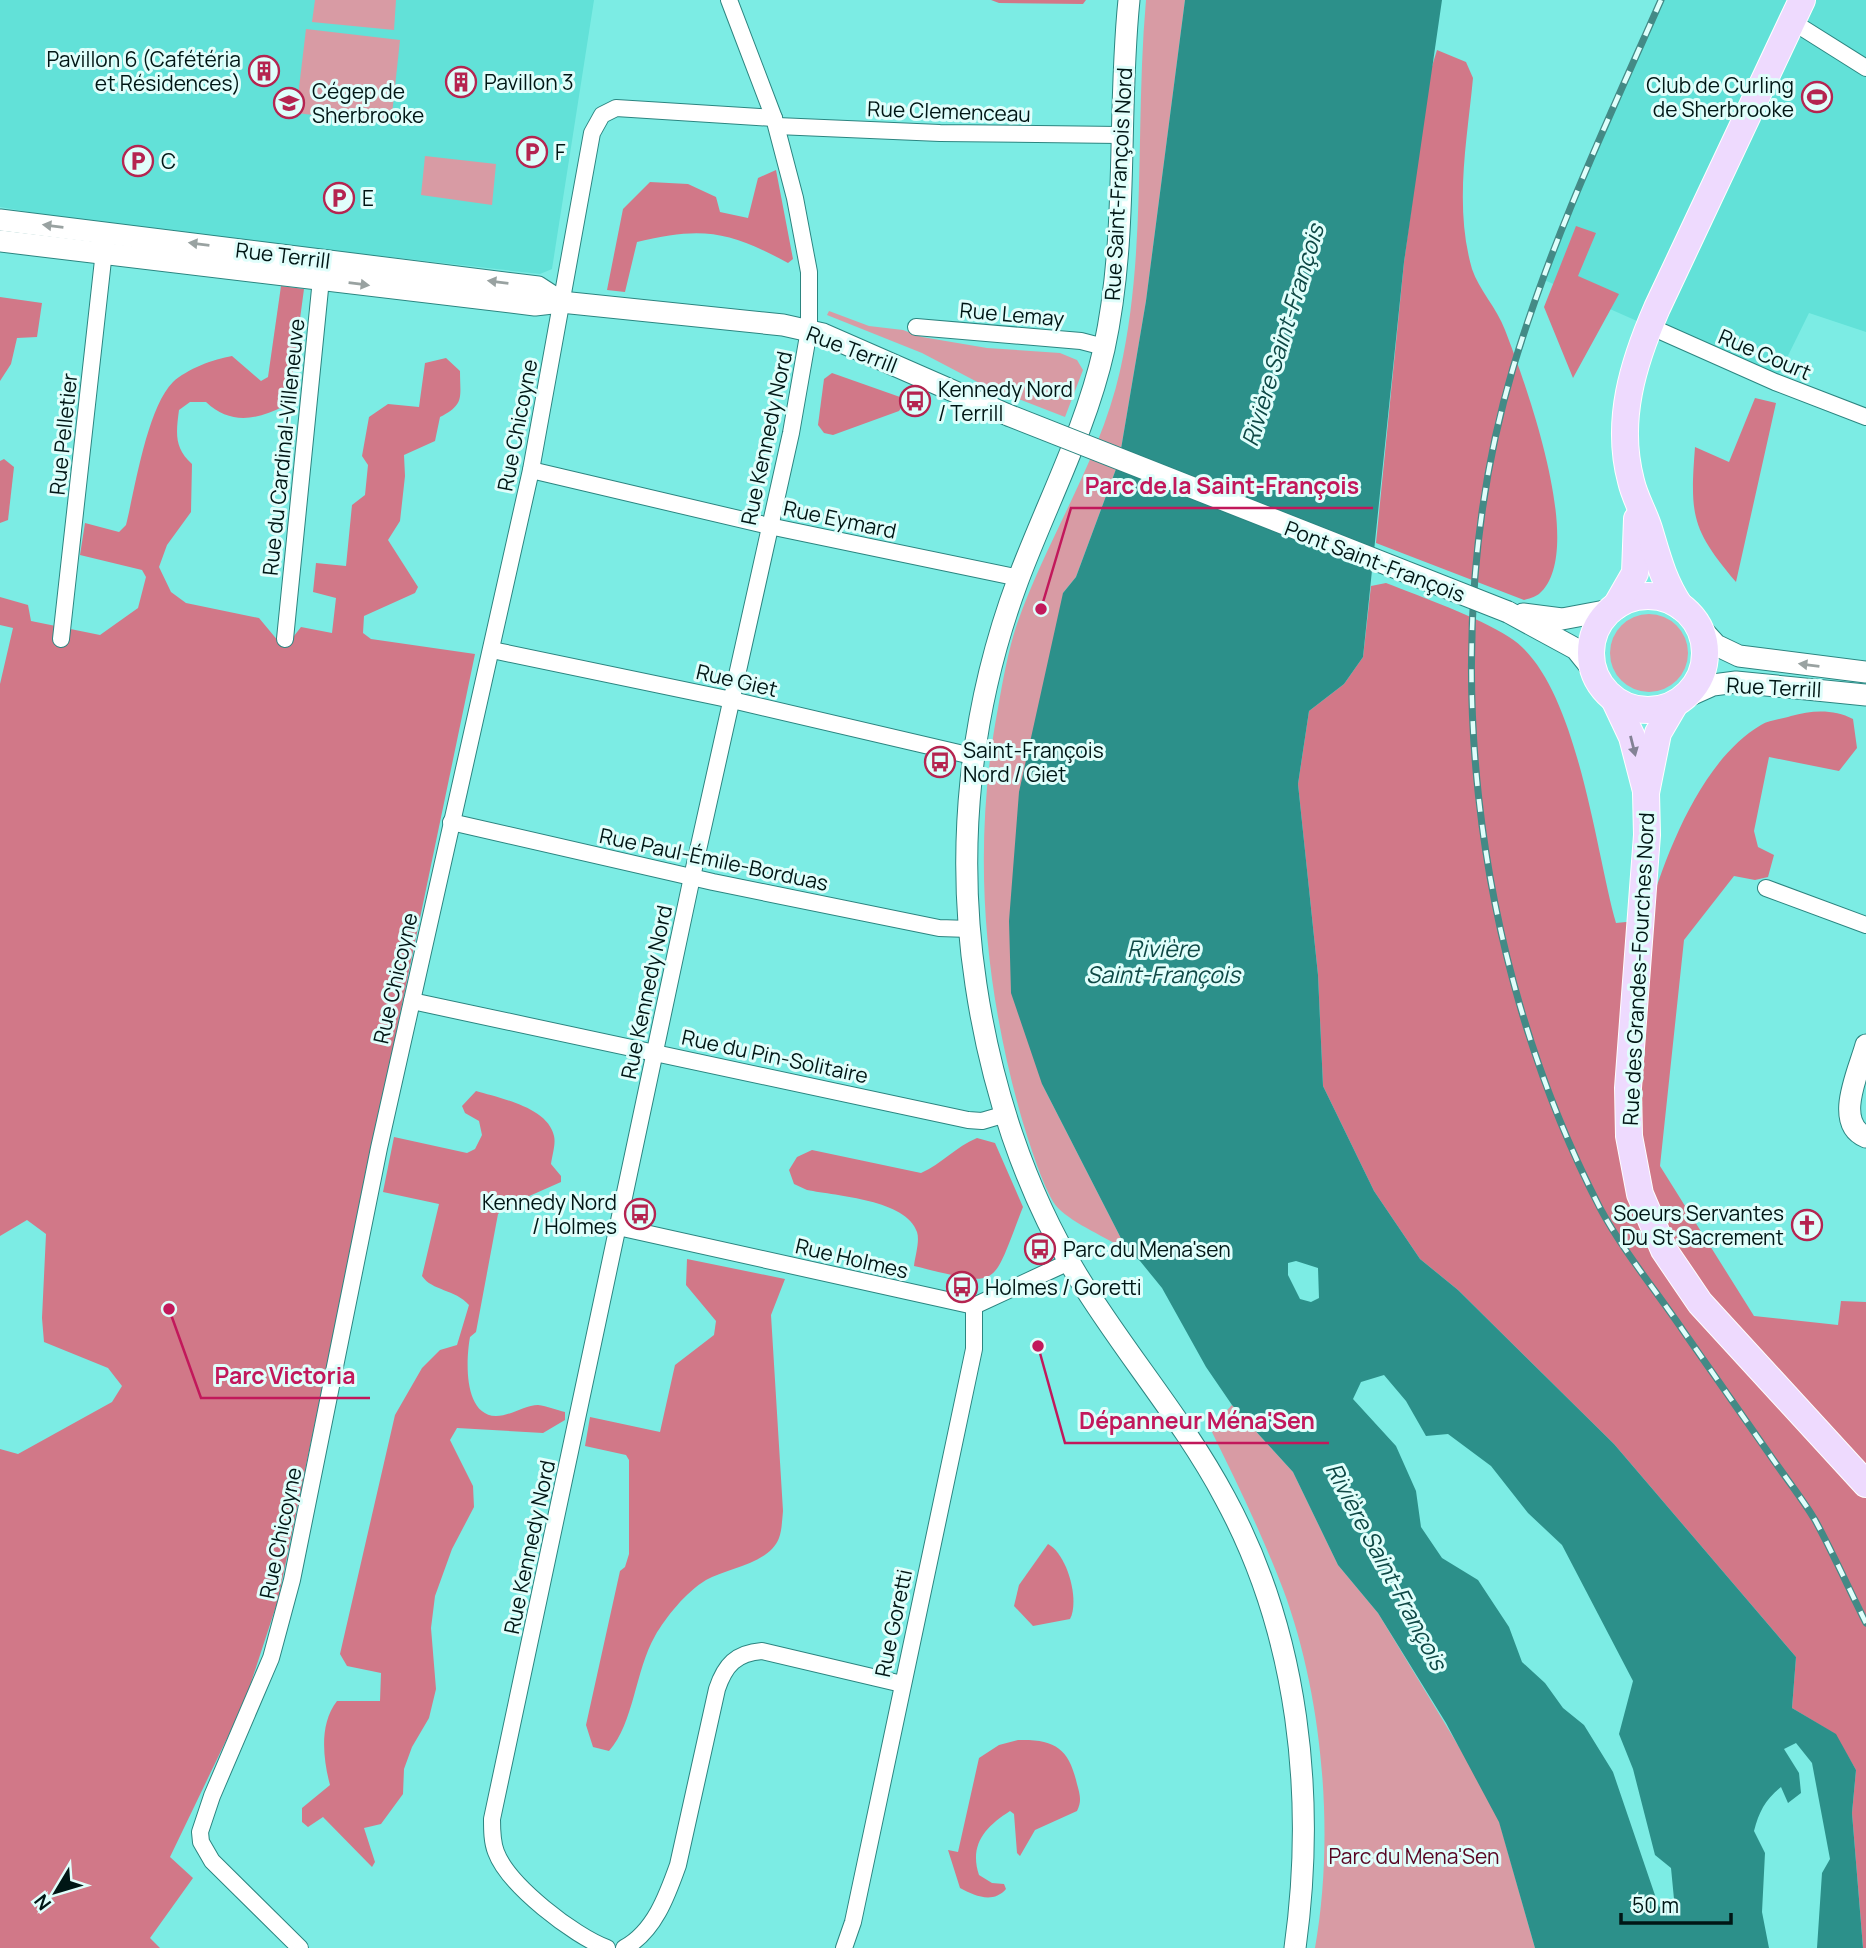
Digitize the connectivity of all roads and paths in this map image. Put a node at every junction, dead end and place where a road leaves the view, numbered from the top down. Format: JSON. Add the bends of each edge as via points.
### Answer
{"nodes":[{"id":1,"x":729,"y":0,"type":"edge"},
{"id":2,"x":1129,"y":0,"type":"edge"},
{"id":3,"x":1797,"y":11,"type":"edge"},
{"id":4,"x":1866,"y":68,"type":"edge"},
{"id":5,"x":602,"y":115,"type":"joint"},
{"id":6,"x":775,"y":122,"type":"junction"},
{"id":7,"x":1120,"y":135,"type":"junction"},
{"id":8,"x":0,"y":220,"type":"edge"},
{"id":9,"x":0,"y":241,"type":"edge"},
{"id":10,"x":105,"y":243,"type":"junction"},
{"id":11,"x":322,"y":270,"type":"junction"},
{"id":12,"x":561,"y":302,"type":"junction"},
{"id":13,"x":1649,"y":326,"type":"junction"},
{"id":14,"x":916,"y":327,"type":"dead end"},
{"id":15,"x":809,"y":330,"type":"junction"},
{"id":16,"x":1104,"y":347,"type":"junction"},
{"id":17,"x":1008,"y":415,"type":"joint"},
{"id":18,"x":1866,"y":417,"type":"edge"},
{"id":19,"x":531,"y":470,"type":"junction"},
{"id":20,"x":1638,"y":507,"type":"junction"},
{"id":21,"x":769,"y":526,"type":"junction"},
{"id":22,"x":1019,"y":578,"type":"junction"},
{"id":23,"x":1613,"y":608,"type":"junction"},
{"id":24,"x":1508,"y":612,"type":"junction"},
{"id":25,"x":1688,"y":614,"type":"junction"},
{"id":26,"x":61,"y":639,"type":"dead end"},
{"id":27,"x":285,"y":639,"type":"dead end"},
{"id":28,"x":492,"y":650,"type":"junction"},
{"id":29,"x":1593,"y":670,"type":"junction"},
{"id":30,"x":1866,"y":673,"type":"edge"},
{"id":31,"x":1866,"y":695,"type":"edge"},
{"id":32,"x":732,"y":700,"type":"junction"},
{"id":33,"x":1615,"y":701,"type":"junction"},
{"id":34,"x":1679,"y":701,"type":"junction"},
{"id":35,"x":972,"y":756,"type":"junction"},
{"id":36,"x":1646,"y":793,"type":"junction"},
{"id":37,"x":452,"y":822,"type":"junction"},
{"id":38,"x":692,"y":877,"type":"junction"},
{"id":39,"x":1766,"y":888,"type":"dead end"},
{"id":40,"x":1866,"y":925,"type":"edge"},
{"id":41,"x":969,"y":929,"type":"junction"},
{"id":42,"x":412,"y":1001,"type":"junction"},
{"id":43,"x":1866,"y":1045,"type":"edge"},
{"id":44,"x":655,"y":1052,"type":"junction"},
{"id":45,"x":1006,"y":1114,"type":"junction"},
{"id":46,"x":1859,"y":1131,"type":"edge"},
{"id":47,"x":618,"y":1227,"type":"junction"},
{"id":48,"x":1069,"y":1262,"type":"junction"},
{"id":49,"x":974,"y":1306,"type":"junction"},
{"id":50,"x":1866,"y":1484,"type":"edge"},
{"id":51,"x":902,"y":1684,"type":"junction"},
{"id":52,"x":300,"y":1948,"type":"edge"},
{"id":53,"x":607,"y":1948,"type":"edge"},
{"id":54,"x":624,"y":1948,"type":"edge"},
{"id":55,"x":844,"y":1948,"type":"edge"},
{"id":56,"x":1295,"y":1948,"type":"edge"}],
"edges":[{"from":1,"to":6,"type":"street","name":"Rue Kennedy Nord"},
{"from":2,"to":7,"type":"street","name":"Rue Saint-François Nord"},
{"from":3,"to":4,"type":"street"},
{"from":3,"to":13,"type":"main road"},
{"from":5,"to":6,"type":"street","name":"Rue Clemenceau","via":[[616,108]]},
{"from":5,"to":12,"type":"street","name":"Rue Chicoyne","via":[[592,133]]},
{"from":6,"to":7,"type":"street","name":"Rue Clemenceau","via":[[940,133]]},
{"from":6,"to":15,"type":"street","name":"Rue Kennedy Nord","via":[[809,272]]},
{"from":7,"to":16,"type":"street","name":"Rue Saint-François Nord","via":[[1117,264]]},
{"from":10,"to":8,"type":"street","name":"Rue Terrill","one_way":true},
{"from":9,"to":10,"type":"street","name":"Rue Terrill"},
{"from":10,"to":11,"type":"street","name":"Rue Terrill"},
{"from":10,"to":26,"type":"street","name":"Rue Pelletier"},
{"from":11,"to":12,"type":"street","name":"Rue Terrill","via":[[535,305]]},
{"from":11,"to":27,"type":"street","name":"Rue du Cardinal-Villeneuve"},
{"from":12,"to":15,"type":"street","name":"Rue Terrill"},
{"from":12,"to":19,"type":"street","name":"Rue Chicoyne"},
{"from":13,"to":18,"type":"street","name":"Rue Court"},
{"from":13,"to":20,"type":"main road","via":[[1635,362],[1627,406],[1627,454]]},
{"from":14,"to":16,"type":"street","name":"Rue Lemay","via":[[1081,341]]},
{"from":15,"to":17,"type":"street","name":"Rue Terrill"},
{"from":15,"to":21,"type":"street","name":"Rue Kennedy Nord","via":[[792,433]]},
{"from":16,"to":22,"type":"street","name":"Rue Saint-François Nord","via":[[1082,422]]},
{"from":17,"to":24,"type":"street","name":"Pont Saint-François","bridge":true},
{"from":19,"to":21,"type":"street","name":"Rue Eymard"},
{"from":19,"to":28,"type":"street","name":"Rue Chicoyne"},
{"from":20,"to":23,"type":"main road","via":[[1635,573]]},
{"from":20,"to":25,"type":"main road","via":[[1650,529],[1664,580]]},
{"from":21,"to":22,"type":"street","name":"Rue Eymard"},
{"from":21,"to":32,"type":"street","name":"Rue Kennedy Nord"},
{"from":22,"to":35,"type":"street","name":"Rue Saint-François Nord","via":[[990,667]]},
{"from":23,"to":24,"type":"street","via":[[1562,619]]},
{"from":23,"to":25,"type":"main road","via":[[1631,598],[1648,596],[1665,599]]},
{"from":23,"to":29,"type":"main road","via":[[1595,631]]},
{"from":24,"to":29,"type":"street","via":[[1576,649]]},
{"from":30,"to":25,"type":"street","name":"Rue Terrill","one_way":true,"via":[[1740,656],[1716,645]]},
{"from":25,"to":34,"type":"main road","via":[[1702,635],[1704,663],[1700,676]]},
{"from":28,"to":32,"type":"street","name":"Rue Giet"},
{"from":28,"to":37,"type":"street","name":"Rue Chicoyne"},
{"from":29,"to":33,"type":"main road"},
{"from":31,"to":34,"type":"street","name":"Rue Terrill","via":[[1736,682],[1713,685]]},
{"from":32,"to":35,"type":"street","name":"Rue Giet"},
{"from":32,"to":38,"type":"street","name":"Rue Kennedy Nord"},
{"from":33,"to":34,"type":"main road","via":[[1638,710]]},
{"from":33,"to":36,"type":"main road","name":"Rue des Grandes-Fourches Nord","one_way":true,"via":[[1632,737]]},
{"from":34,"to":36,"type":"main road","name":"Rue des Grandes-Fourches Nord","via":[[1658,733]]},
{"from":35,"to":41,"type":"street","name":"Rue Saint-François Nord","via":[[966,846]]},
{"from":36,"to":50,"type":"main road","name":"Rue des Grandes-Fourches Nord","via":[[1647,835],[1628,1088],[1629,1136],[1640,1194],[1664,1250],[1700,1303]]},
{"from":37,"to":38,"type":"street","name":"Rue Paul-Émile-Borduas"},
{"from":37,"to":42,"type":"street","name":"Rue Chicoyne"},
{"from":38,"to":41,"type":"street","name":"Rue Paul-Émile-Borduas","via":[[939,928]]},
{"from":38,"to":44,"type":"street","name":"Rue Kennedy Nord"},
{"from":39,"to":40,"type":"street"},
{"from":41,"to":45,"type":"street","name":"Rue Saint-François Nord","via":[[982,1019]]},
{"from":42,"to":44,"type":"street","name":"Rue du Pin-Solitaire"},
{"from":42,"to":52,"type":"street","name":"Rue Chicoyne","via":[[283,1620],[200,1832],[212,1861]]},
{"from":43,"to":46,"type":"street","via":[[1850,1107]]},
{"from":44,"to":45,"type":"street","name":"Rue du Pin-Solitaire","via":[[968,1120]]},
{"from":44,"to":47,"type":"street","name":"Rue Kennedy Nord"},
{"from":45,"to":48,"type":"street","name":"Rue Saint-François Nord","via":[[1032,1185]]},
{"from":47,"to":49,"type":"street","name":"Rue Holmes"},
{"from":47,"to":53,"type":"street","name":"Rue Kennedy Nord","via":[[492,1819],[495,1850],[518,1884],[586,1938]]},
{"from":48,"to":49,"type":"street"},
{"from":48,"to":56,"type":"street","name":"Rue Saint-François Nord","via":[[1214,1478],[1269,1606],[1289,1678],[1302,1767],[1305,1833]]},
{"from":49,"to":51,"type":"street","name":"Rue Goretti","via":[[974,1349]]},
{"from":51,"to":54,"type":"street","via":[[762,1651],[739,1656],[727,1665],[717,1689],[678,1865],[644,1933]]},
{"from":51,"to":55,"type":"street","name":"Rue Goretti"}]}
